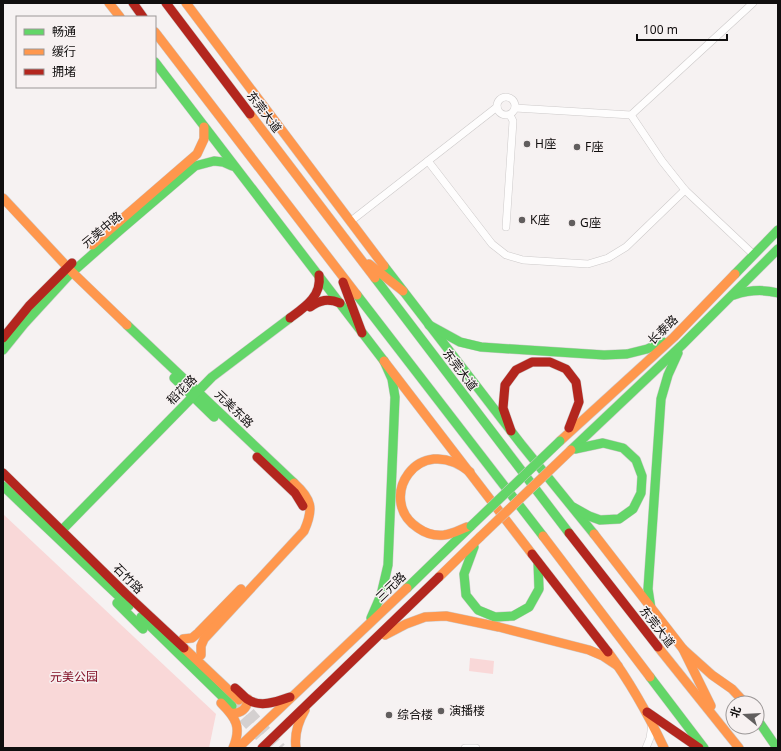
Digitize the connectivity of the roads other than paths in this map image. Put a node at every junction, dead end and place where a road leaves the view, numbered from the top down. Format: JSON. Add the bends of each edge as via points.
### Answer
{"nodes":[{"id":1,"x":109,"y":3,"type":"edge"},
{"id":2,"x":133,"y":3,"type":"edge"},
{"id":3,"x":166,"y":3,"type":"edge"},
{"id":4,"x":186,"y":3,"type":"edge"},
{"id":5,"x":753,"y":3,"type":"edge"},
{"id":6,"x":119,"y":16,"type":"edge"},
{"id":7,"x":142,"y":16,"type":"edge"},
{"id":8,"x":156,"y":33,"type":"edge"},
{"id":9,"x":156,"y":63,"type":"edge"},
{"id":10,"x":497,"y":107,"type":"junction"},
{"id":11,"x":515,"y":108,"type":"junction"},
{"id":12,"x":510,"y":115,"type":"junction"},
{"id":13,"x":631,"y":115,"type":"junction"},
{"id":14,"x":204,"y":126,"type":"junction"},
{"id":15,"x":428,"y":161,"type":"junction"},
{"id":16,"x":235,"y":168,"type":"junction"},
{"id":17,"x":685,"y":190,"type":"junction"},
{"id":18,"x":3,"y":198,"type":"edge"},
{"id":19,"x":3,"y":207,"type":"edge"},
{"id":20,"x":351,"y":221,"type":"junction"},
{"id":21,"x":506,"y":227,"type":"dead end"},
{"id":22,"x":778,"y":230,"type":"edge"},
{"id":23,"x":778,"y":249,"type":"edge"},
{"id":24,"x":357,"y":255,"type":"junction"},
{"id":25,"x":754,"y":255,"type":"junction"},
{"id":26,"x":338,"y":270,"type":"junction"},
{"id":27,"x":68,"y":272,"type":"junction"},
{"id":28,"x":319,"y":275,"type":"junction"},
{"id":29,"x":403,"y":291,"type":"junction"},
{"id":30,"x":778,"y":293,"type":"edge"},
{"id":31,"x":730,"y":297,"type":"junction"},
{"id":32,"x":340,"y":303,"type":"junction"},
{"id":33,"x":429,"y":324,"type":"junction"},
{"id":34,"x":362,"y":332,"type":"junction"},
{"id":35,"x":674,"y":337,"type":"junction"},
{"id":36,"x":3,"y":338,"type":"edge"},
{"id":37,"x":682,"y":345,"type":"junction"},
{"id":38,"x":3,"y":350,"type":"edge"},
{"id":39,"x":384,"y":361,"type":"junction"},
{"id":40,"x":197,"y":395,"type":"junction"},
{"id":41,"x":511,"y":430,"type":"junction"},
{"id":42,"x":560,"y":441,"type":"junction"},
{"id":43,"x":571,"y":450,"type":"junction"},
{"id":44,"x":470,"y":472,"type":"junction"},
{"id":45,"x":3,"y":473,"type":"edge"},
{"id":46,"x":3,"y":486,"type":"edge"},
{"id":47,"x":573,"y":507,"type":"junction"},
{"id":48,"x":471,"y":526,"type":"junction"},
{"id":49,"x":65,"y":533,"type":"junction"},
{"id":50,"x":480,"y":537,"type":"junction"},
{"id":51,"x":538,"y":562,"type":"junction"},
{"id":52,"x":116,"y":589,"type":"junction"},
{"id":53,"x":651,"y":609,"type":"junction"},
{"id":54,"x":364,"y":629,"type":"junction"},
{"id":55,"x":183,"y":639,"type":"junction"},
{"id":56,"x":372,"y":641,"type":"junction"},
{"id":57,"x":683,"y":649,"type":"junction"},
{"id":58,"x":200,"y":655,"type":"junction"},
{"id":59,"x":618,"y":666,"type":"junction"},
{"id":60,"x":293,"y":695,"type":"junction"},
{"id":61,"x":737,"y":695,"type":"edge"},
{"id":62,"x":309,"y":702,"type":"junction"},
{"id":63,"x":237,"y":705,"type":"junction"},
{"id":64,"x":647,"y":712,"type":"junction"},
{"id":65,"x":718,"y":721,"type":"junction"},
{"id":66,"x":652,"y":722,"type":"junction"},
{"id":67,"x":765,"y":731,"type":"edge"},
{"id":68,"x":233,"y":748,"type":"edge"},
{"id":69,"x":238,"y":748,"type":"edge"},
{"id":70,"x":262,"y":748,"type":"edge"},
{"id":71,"x":296,"y":748,"type":"edge"},
{"id":72,"x":466,"y":748,"type":"edge"},
{"id":73,"x":476,"y":748,"type":"edge"},
{"id":74,"x":646,"y":748,"type":"edge"},
{"id":75,"x":664,"y":748,"type":"edge"},
{"id":76,"x":699,"y":748,"type":"edge"},
{"id":77,"x":704,"y":748,"type":"edge"},
{"id":78,"x":739,"y":748,"type":"edge"},
{"id":79,"x":777,"y":748,"type":"edge"}],
"edges":[{"from":1,"to":6,"type":"main road"},
{"from":2,"to":7,"type":"main road"},
{"from":3,"to":24,"type":"main road","name":"东莞大道"},
{"from":4,"to":20,"type":"main road"},
{"from":5,"to":13,"type":"street"},
{"from":8,"to":26,"type":"main road"},
{"from":9,"to":14,"type":"main road"},
{"from":10,"to":11,"type":"street","via":[[500,99],[508,97],[513,100]]},
{"from":10,"to":12,"type":"street","via":[[501,114]]},
{"from":10,"to":15,"type":"street"},
{"from":11,"to":12,"type":"street"},
{"from":11,"to":13,"type":"street"},
{"from":12,"to":21,"type":"street","via":[[513,121]]},
{"from":13,"to":17,"type":"street"},
{"from":14,"to":16,"type":"main road"},
{"from":14,"to":27,"type":"main road","name":"元美中路","via":[[204,139],[197,154]]},
{"from":15,"to":17,"type":"street","via":[[492,244],[506,255],[523,260],[588,264],[608,258],[626,247]]},
{"from":15,"to":20,"type":"street"},
{"from":16,"to":27,"type":"main road","name":"元美中路","via":[[217,161],[195,166]]},
{"from":16,"to":28,"type":"main road"},
{"from":17,"to":25,"type":"street"},
{"from":18,"to":27,"type":"main road","name":"元美东路"},
{"from":19,"to":27,"type":"main road","name":"元美东路"},
{"from":20,"to":29,"type":"main road"},
{"from":22,"to":25,"type":"main road","name":"长泰路"},
{"from":23,"to":31,"type":"main road","name":"长泰路"},
{"from":24,"to":29,"type":"main road"},
{"from":24,"to":65,"type":"main road","name":"东莞大道","via":[[633,616]]},
{"from":25,"to":35,"type":"main road","name":"长泰路"},
{"from":26,"to":34,"type":"main road"},
{"from":26,"to":77,"type":"main road"},
{"from":27,"to":36,"type":"main road","name":"元美中路","via":[[29,306]]},
{"from":27,"to":38,"type":"main road","name":"元美中路"},
{"from":27,"to":40,"type":"main road","name":"元美东路"},
{"from":28,"to":32,"type":"main road"},
{"from":28,"to":40,"type":"main road","name":"稻花路","via":[[319,289],[307,305],[212,377]]},
{"from":29,"to":33,"type":"main road"},
{"from":30,"to":31,"type":"main road","via":[[753,289]]},
{"from":31,"to":37,"type":"main road","name":"长泰路"},
{"from":32,"to":34,"type":"main road"},
{"from":32,"to":40,"type":"main road","name":"稻花路","via":[[327,299],[319,301]]},
{"from":33,"to":35,"type":"main road","via":[[460,342],[481,347],[604,355],[633,353]]},
{"from":33,"to":41,"type":"main road"},
{"from":34,"to":39,"type":"main road"},
{"from":35,"to":42,"type":"main road","name":"长泰路"},
{"from":37,"to":43,"type":"main road","name":"长泰路"},
{"from":37,"to":53,"type":"main road","via":[[673,362],[661,399],[648,589]]},
{"from":39,"to":44,"type":"main road"},
{"from":39,"to":54,"type":"main road","via":[[392,379],[395,397],[388,566],[376,609]]},
{"from":40,"to":49,"type":"main road","name":"稻花路"},
{"from":40,"to":55,"type":"main road","name":"元美东路","via":[[295,493],[302,504],[304,519],[251,579],[198,633],[192,638]]},
{"from":40,"to":58,"type":"main road","name":"元美东路","via":[[299,487],[311,510],[304,532],[204,639]]},
{"from":41,"to":42,"type":"main road","via":[[503,408],[503,390],[509,376],[520,366],[530,362],[551,362],[569,371],[578,385],[577,413]]},
{"from":41,"to":47,"type":"main road"},
{"from":42,"to":48,"type":"main road","name":"三元路","bridge":true},
{"from":43,"to":47,"type":"main road","via":[[597,443],[620,446],[636,459],[642,476],[640,496],[630,511],[622,517],[599,520]]},
{"from":43,"to":50,"type":"main road","bridge":true},
{"from":44,"to":48,"type":"main road","via":[[451,460],[424,460],[407,474],[400,497],[404,516],[420,530],[444,535]]},
{"from":44,"to":51,"type":"main road"},
{"from":45,"to":49,"type":"main road","name":"石竹路"},
{"from":46,"to":52,"type":"main road","name":"石竹路"},
{"from":47,"to":53,"type":"main road"},
{"from":48,"to":54,"type":"main road","name":"三元路"},
{"from":49,"to":52,"type":"main road","name":"石竹路"},
{"from":50,"to":51,"type":"main road","via":[[467,562],[464,585],[465,596],[480,612],[500,618],[511,618],[529,607],[540,587]]},
{"from":50,"to":56,"type":"main road"},
{"from":51,"to":59,"type":"main road"},
{"from":52,"to":55,"type":"main road","via":[[130,590]]},
{"from":52,"to":63,"type":"main road","name":"石竹路","via":[[123,600]]},
{"from":53,"to":57,"type":"main road"},
{"from":54,"to":60,"type":"main road","name":"三元路"},
{"from":55,"to":58,"type":"main road"},
{"from":56,"to":59,"type":"main road","via":[[425,617],[446,616],[590,650]]},
{"from":56,"to":62,"type":"main road"},
{"from":57,"to":61,"type":"main road"},
{"from":57,"to":65,"type":"main road"},
{"from":58,"to":63,"type":"main road"},
{"from":59,"to":64,"type":"main road"},
{"from":60,"to":63,"type":"main road","via":[[273,704]]},
{"from":60,"to":69,"type":"main road","name":"三元路"},
{"from":62,"to":70,"type":"main road"},
{"from":62,"to":71,"type":"main road","via":[[296,729]]},
{"from":63,"to":68,"type":"main road","via":[[235,718],[238,737]]},
{"from":64,"to":66,"type":"main road"},
{"from":64,"to":76,"type":"main road"},
{"from":65,"to":78,"type":"main road","name":"东莞大道"},
{"from":66,"to":74,"type":"street"},
{"from":66,"to":75,"type":"main road"},
{"from":67,"to":79,"type":"main road"},
{"from":72,"to":73,"type":"street"}]}
